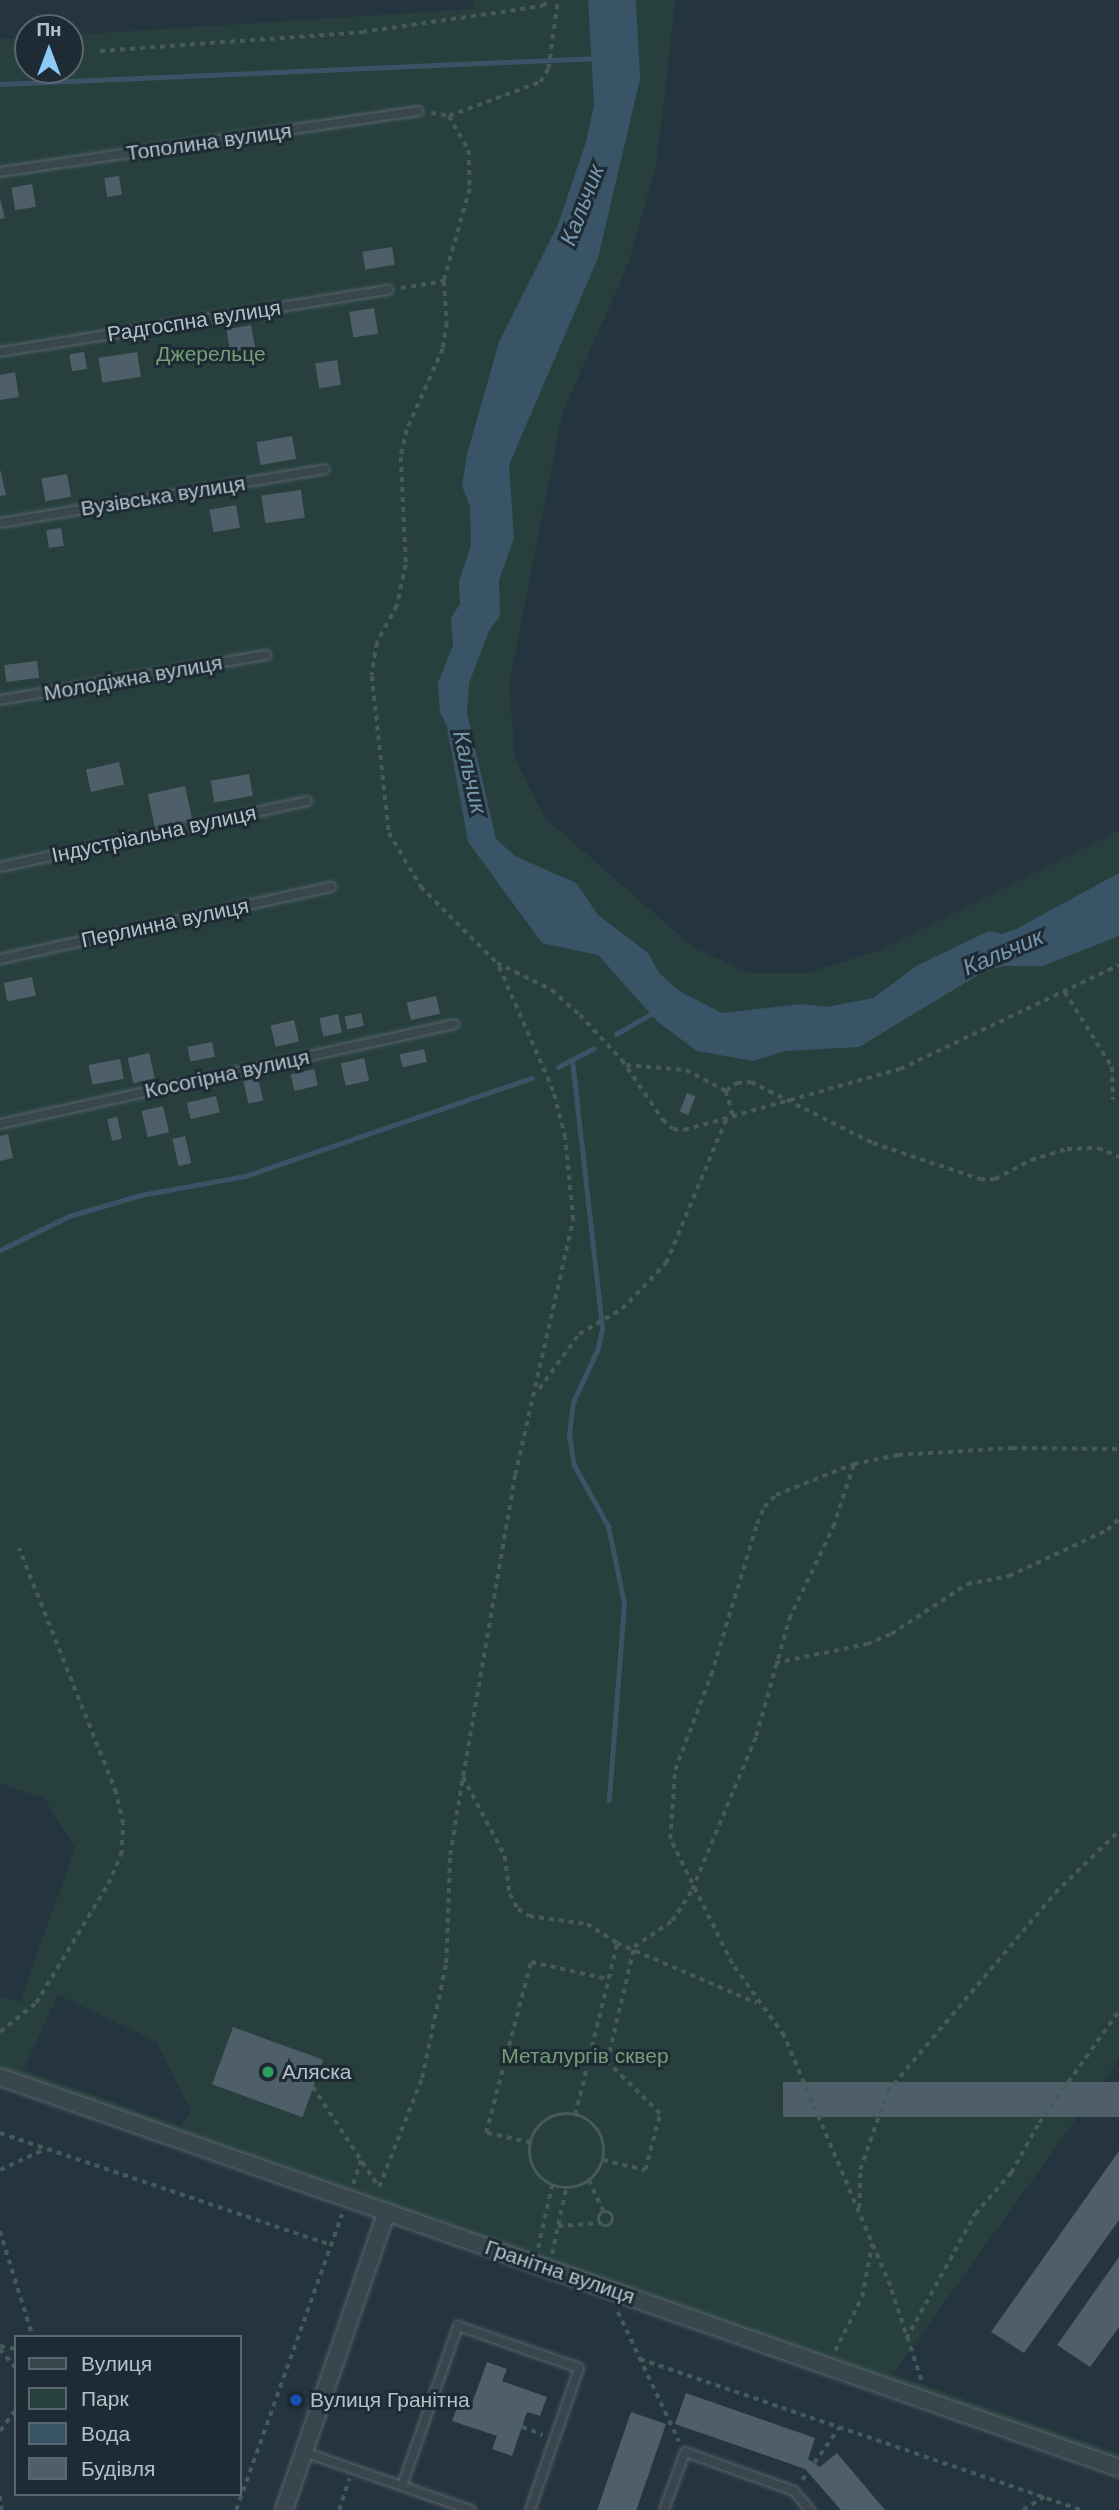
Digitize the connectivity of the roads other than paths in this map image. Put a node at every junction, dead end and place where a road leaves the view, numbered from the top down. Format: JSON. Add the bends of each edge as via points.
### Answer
{"nodes":[{"id":1,"x":419,"y":111,"type":"road end"},
{"id":2,"x":0,"y":172,"type":"edge"},
{"id":3,"x":388,"y":290,"type":"road end"},
{"id":4,"x":0,"y":352,"type":"edge"},
{"id":5,"x":326,"y":469,"type":"dead end"},
{"id":6,"x":0,"y":523,"type":"edge"},
{"id":7,"x":266,"y":655,"type":"dead end"},
{"id":8,"x":0,"y":700,"type":"edge"},
{"id":9,"x":307,"y":801,"type":"dead end"},
{"id":10,"x":0,"y":867,"type":"edge"},
{"id":11,"x":331,"y":887,"type":"dead end"},
{"id":12,"x":0,"y":959,"type":"edge"},
{"id":13,"x":454,"y":1024,"type":"dead end"},
{"id":14,"x":0,"y":1124,"type":"edge"},
{"id":15,"x":0,"y":2077,"type":"edge"},
{"id":16,"x":387,"y":2211,"type":"junction"},
{"id":17,"x":304,"y":2452,"type":"junction"},
{"id":18,"x":1119,"y":2468,"type":"edge"},
{"id":19,"x":402,"y":2486,"type":"junction"},
{"id":20,"x":284,"y":2510,"type":"edge"},
{"id":21,"x":471,"y":2510,"type":"edge"},
{"id":22,"x":530,"y":2510,"type":"edge"},
{"id":23,"x":664,"y":2510,"type":"edge"},
{"id":24,"x":810,"y":2510,"type":"edge"}],
"edges":[{"from":1,"to":2,"type":"lane","name":"Тополина вулиця"},
{"from":3,"to":4,"type":"lane","name":"Радгоспна вулиця"},
{"from":5,"to":6,"type":"lane","name":"Вузівська вулиця"},
{"from":7,"to":8,"type":"lane","name":"Молодіжна вулиця"},
{"from":9,"to":10,"type":"lane","name":"Індустріальна вулиця"},
{"from":11,"to":12,"type":"lane","name":"Перлинна вулиця"},
{"from":13,"to":14,"type":"lane","name":"Косогірна вулиця"},
{"from":15,"to":16,"type":"street","name":"Гранітна вулиця"},
{"from":16,"to":17,"type":"street"},
{"from":16,"to":18,"type":"street","name":"Гранітна вулиця"},
{"from":17,"to":19,"type":"lane"},
{"from":17,"to":20,"type":"street"},
{"from":19,"to":21,"type":"lane"},
{"from":19,"to":22,"type":"lane","via":[[458,2326],[579,2368]]},
{"from":23,"to":24,"type":"lane","via":[[685,2452],[794,2491]]}]}
